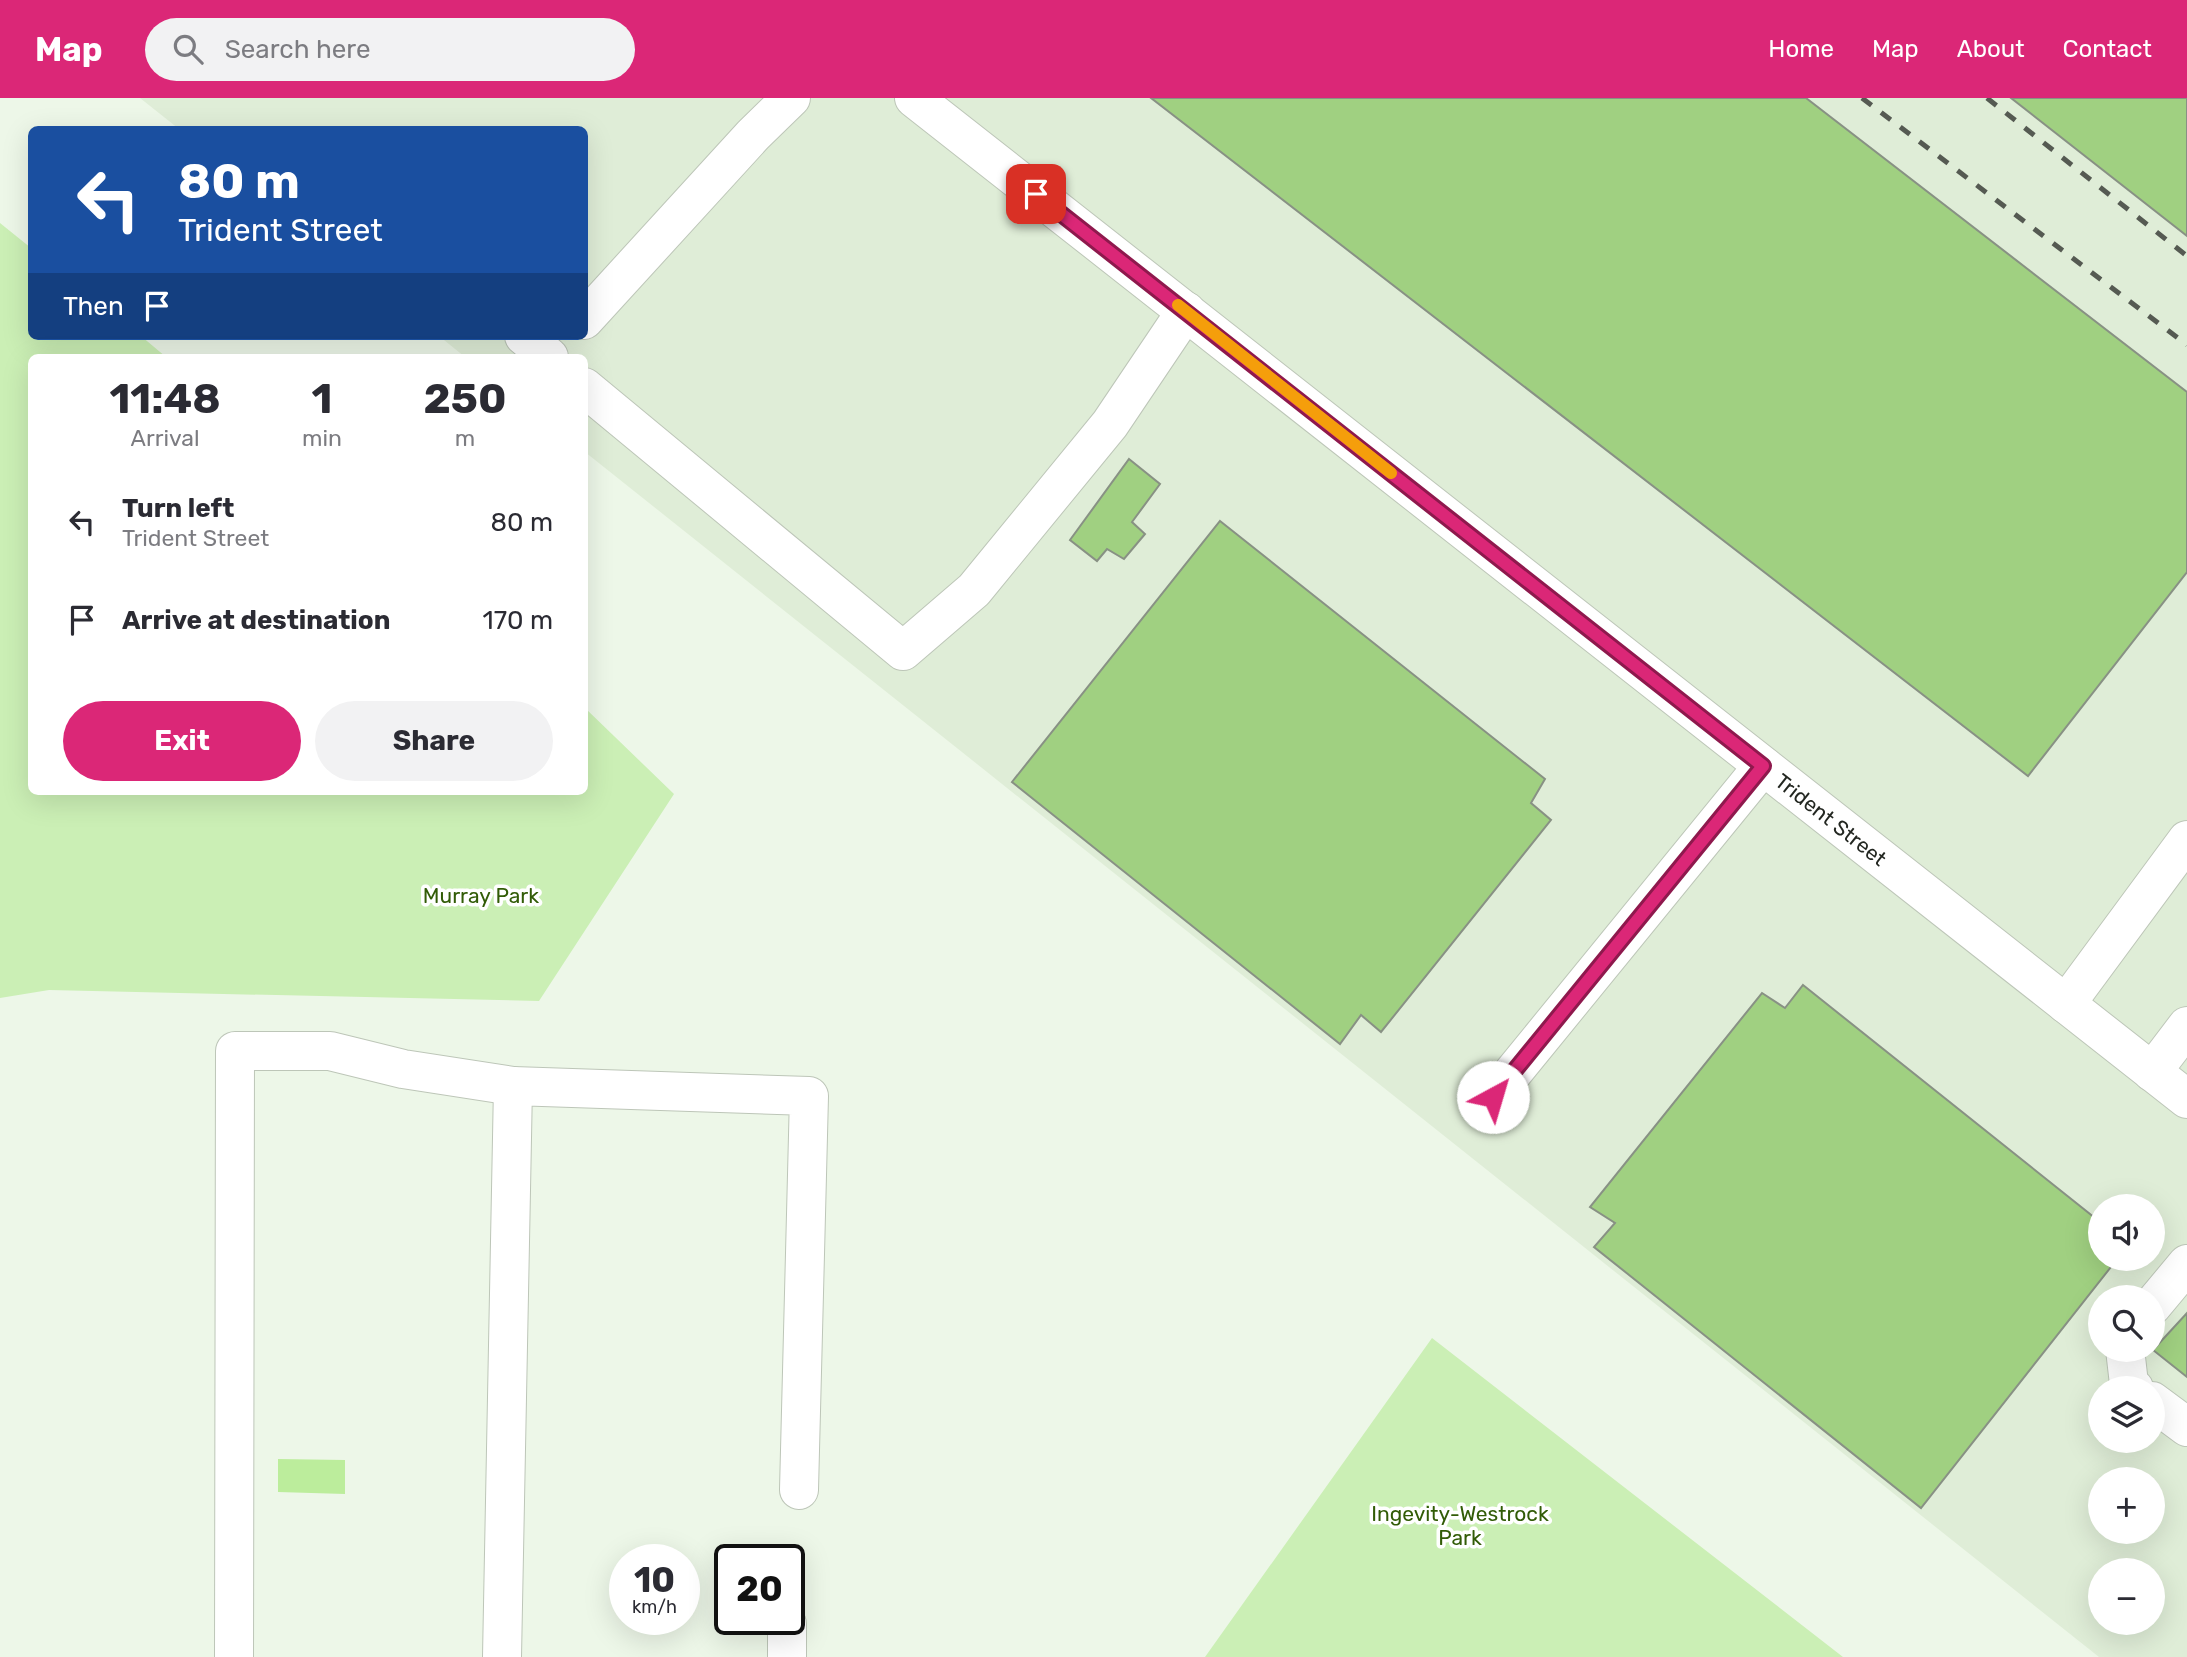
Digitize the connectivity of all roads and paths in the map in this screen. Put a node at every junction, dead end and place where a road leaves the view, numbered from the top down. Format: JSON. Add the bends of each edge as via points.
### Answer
{"nodes":[{"id":1,"x":790,"y":98,"type":"edge"},
{"id":2,"x":914,"y":98,"type":"edge"},
{"id":3,"x":948,"y":112,"type":"edge"},
{"id":4,"x":1186,"y":312,"type":"junction"},
{"id":5,"x":588,"y":316,"type":"edge"},
{"id":6,"x":529,"y":340,"type":"edge"},
{"id":7,"x":566,"y":340,"type":"edge"},
{"id":8,"x":546,"y":354,"type":"edge"},
{"id":9,"x":553,"y":354,"type":"edge"},
{"id":10,"x":588,"y":390,"type":"edge"},
{"id":11,"x":1763,"y":766,"type":"junction"},
{"id":12,"x":2187,"y":840,"type":"edge"},
{"id":13,"x":2066,"y":1004,"type":"junction"},
{"id":14,"x":2187,"y":1026,"type":"edge"},
{"id":15,"x":2152,"y":1072,"type":"junction"},
{"id":16,"x":513,"y":1086,"type":"junction"},
{"id":17,"x":1493,"y":1097,"type":"dead end"},
{"id":18,"x":2187,"y":1099,"type":"edge"},
{"id":19,"x":2187,"y":1264,"type":"edge"},
{"id":20,"x":2165,"y":1290,"type":"edge"},
{"id":21,"x":2165,"y":1411,"type":"edge"},
{"id":22,"x":2187,"y":1427,"type":"edge"},
{"id":23,"x":799,"y":1490,"type":"dead end"},
{"id":24,"x":234,"y":1657,"type":"edge"},
{"id":25,"x":502,"y":1657,"type":"edge"}],
"edges":[{"from":1,"to":5,"type":"street"},
{"from":2,"to":3,"type":"street","name":"Trident Street"},
{"from":3,"to":4,"type":"street","name":"Trident Street"},
{"from":4,"to":10,"type":"street","via":[[1111,424],[974,590],[903,652]]},
{"from":4,"to":11,"type":"street","name":"Trident Street"},
{"from":6,"to":8,"type":"street"},
{"from":7,"to":9,"type":"street"},
{"from":11,"to":13,"type":"street","name":"Trident Street"},
{"from":11,"to":17,"type":"street"},
{"from":12,"to":13,"type":"street"},
{"from":13,"to":15,"type":"street","name":"Trident Street"},
{"from":14,"to":15,"type":"street"},
{"from":15,"to":18,"type":"street","name":"Trident Street"},
{"from":16,"to":23,"type":"street","via":[[810,1096]]},
{"from":16,"to":24,"type":"street","via":[[403,1069],[330,1051],[235,1051]]},
{"from":16,"to":25,"type":"street"},
{"from":19,"to":20,"type":"street"},
{"from":21,"to":22,"type":"street"}]}
